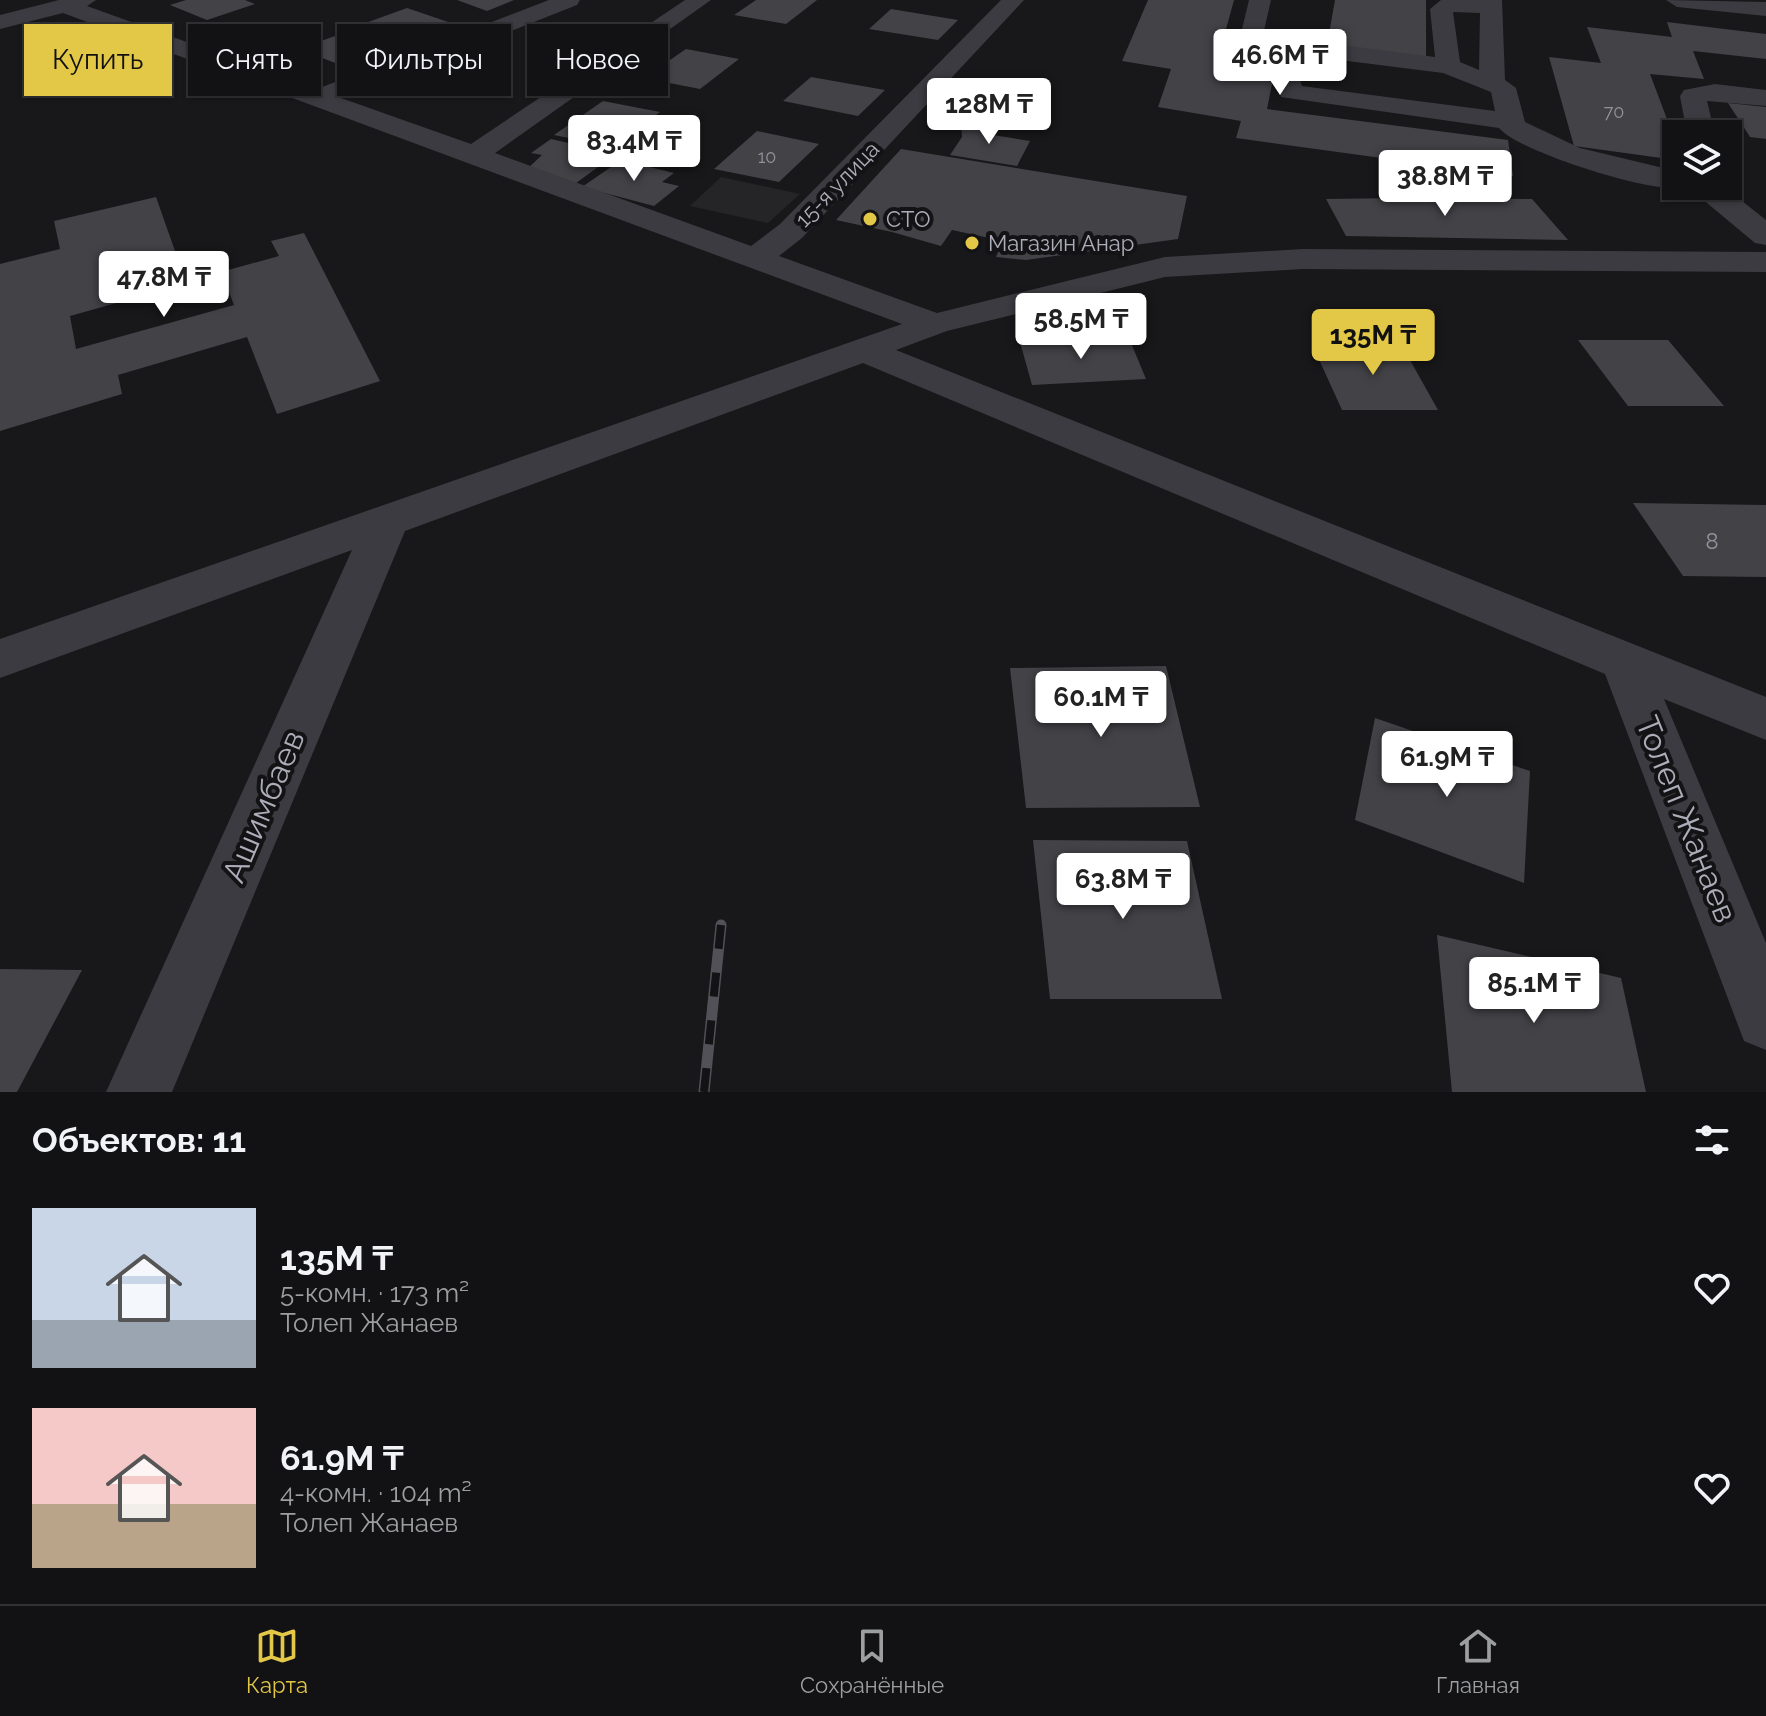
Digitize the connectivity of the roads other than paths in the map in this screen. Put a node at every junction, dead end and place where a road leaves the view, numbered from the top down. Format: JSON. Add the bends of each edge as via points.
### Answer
{"nodes":[{"id":1,"x":569,"y":0,"type":"edge"},
{"id":2,"x":700,"y":0,"type":"edge"},
{"id":3,"x":1013,"y":0,"type":"edge"},
{"id":4,"x":1260,"y":0,"type":"edge"},
{"id":5,"x":1680,"y":0,"type":"edge"},
{"id":6,"x":76,"y":3,"type":"edge"},
{"id":7,"x":1492,"y":4,"type":"edge"},
{"id":8,"x":1766,"y":9,"type":"edge"},
{"id":9,"x":0,"y":22,"type":"edge"},
{"id":10,"x":1250,"y":41,"type":"junction"},
{"id":11,"x":1448,"y":66,"type":"junction"},
{"id":12,"x":1726,"y":66,"type":"dead end"},
{"id":13,"x":1492,"y":81,"type":"junction"},
{"id":14,"x":1731,"y":94,"type":"junction"},
{"id":15,"x":317,"y":98,"type":"junction"},
{"id":16,"x":1766,"y":98,"type":"edge"},
{"id":17,"x":1698,"y":120,"type":"edge"},
{"id":18,"x":1511,"y":121,"type":"junction"},
{"id":19,"x":474,"y":155,"type":"junction"},
{"id":20,"x":1662,"y":177,"type":"edge"},
{"id":21,"x":1721,"y":200,"type":"edge"},
{"id":22,"x":1766,"y":236,"type":"edge"},
{"id":23,"x":756,"y":258,"type":"junction"},
{"id":24,"x":1766,"y":262,"type":"edge"},
{"id":25,"x":935,"y":324,"type":"junction"},
{"id":26,"x":864,"y":350,"type":"junction"},
{"id":27,"x":387,"y":521,"type":"junction"},
{"id":28,"x":0,"y":659,"type":"edge"},
{"id":29,"x":1625,"y":663,"type":"junction"},
{"id":30,"x":1766,"y":719,"type":"edge"},
{"id":31,"x":1766,"y":1019,"type":"edge"},
{"id":32,"x":139,"y":1092,"type":"edge"}],
"edges":[{"from":1,"to":15,"type":"street"},
{"from":2,"to":19,"type":"street"},
{"from":3,"to":23,"type":"street","name":"15-я улица","via":[[791,231]]},
{"from":4,"to":10,"type":"street"},
{"from":5,"to":8,"type":"street"},
{"from":6,"to":9,"type":"street"},
{"from":6,"to":15,"type":"street"},
{"from":7,"to":11,"type":"street","via":[[1450,4],[1441,9]]},
{"from":7,"to":13,"type":"street"},
{"from":10,"to":11,"type":"street"},
{"from":10,"to":18,"type":"street","via":[[1248,54],[1285,64],[1290,92]]},
{"from":11,"to":13,"type":"street"},
{"from":12,"to":14,"type":"street"},
{"from":13,"to":18,"type":"street","via":[[1503,88]]},
{"from":14,"to":16,"type":"street"},
{"from":14,"to":17,"type":"street","via":[[1693,96]]},
{"from":15,"to":19,"type":"street"},
{"from":18,"to":20,"type":"street","via":[[1529,138],[1556,151]]},
{"from":19,"to":23,"type":"street"},
{"from":21,"to":22,"type":"street"},
{"from":23,"to":25,"type":"street"},
{"from":24,"to":25,"type":"street","via":[[1303,259],[1165,267]]},
{"from":25,"to":26,"type":"street"},
{"from":26,"to":27,"type":"street"},
{"from":26,"to":29,"type":"street"},
{"from":27,"to":28,"type":"street"},
{"from":27,"to":32,"type":"street","name":"Ашимбаев"},
{"from":29,"to":30,"type":"street"},
{"from":29,"to":31,"type":"street","name":"Толеп Жанаев"}]}
